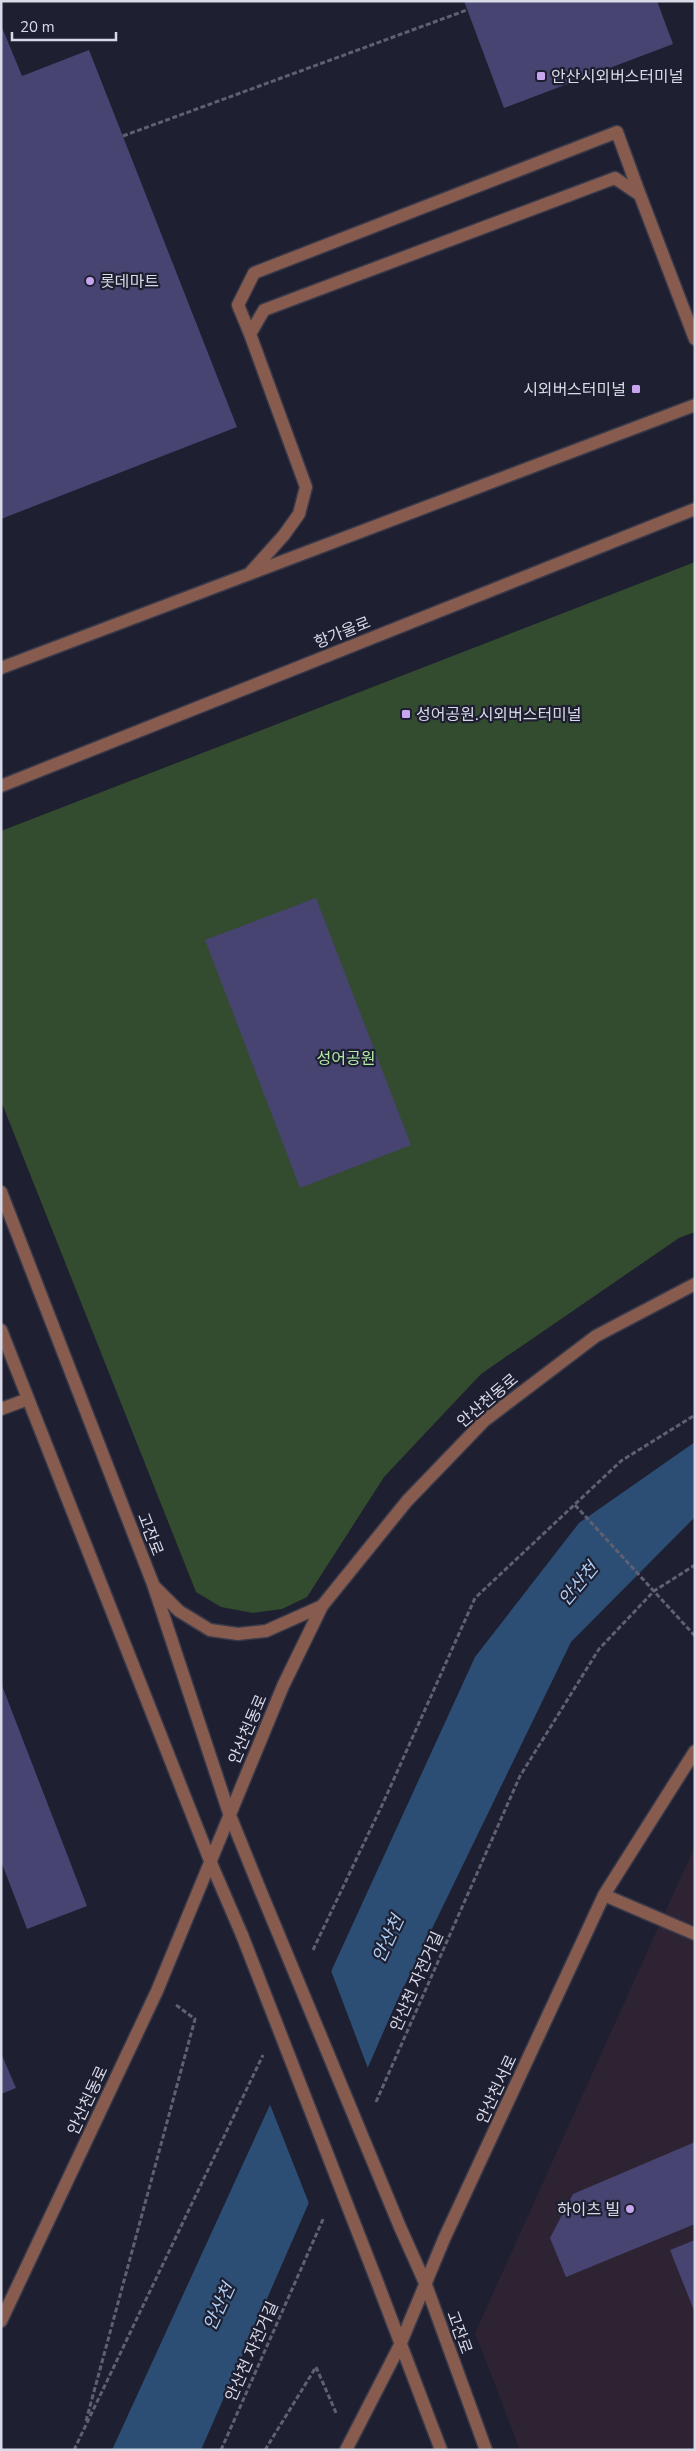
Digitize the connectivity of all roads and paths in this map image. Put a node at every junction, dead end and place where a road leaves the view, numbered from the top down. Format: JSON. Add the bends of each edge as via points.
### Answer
{"nodes":[{"id":1,"x":467,"y":10,"type":"dead end"},
{"id":2,"x":123,"y":136,"type":"dead end"},
{"id":3,"x":640,"y":195,"type":"junction"},
{"id":4,"x":250,"y":334,"type":"junction"},
{"id":5,"x":695,"y":339,"type":"edge"},
{"id":6,"x":695,"y":405,"type":"edge"},
{"id":7,"x":695,"y":509,"type":"edge"},
{"id":8,"x":249,"y":574,"type":"junction"},
{"id":9,"x":1,"y":668,"type":"edge"},
{"id":10,"x":1,"y":786,"type":"edge"},
{"id":11,"x":1,"y":1192,"type":"edge"},
{"id":12,"x":695,"y":1284,"type":"edge"},
{"id":13,"x":1,"y":1330,"type":"edge"},
{"id":14,"x":28,"y":1399,"type":"junction"},
{"id":15,"x":1,"y":1410,"type":"edge"},
{"id":16,"x":695,"y":1415,"type":"edge"},
{"id":17,"x":575,"y":1504,"type":"junction"},
{"id":18,"x":695,"y":1565,"type":"edge"},
{"id":19,"x":153,"y":1584,"type":"junction"},
{"id":20,"x":654,"y":1591,"type":"junction"},
{"id":21,"x":322,"y":1606,"type":"junction"},
{"id":22,"x":695,"y":1636,"type":"edge"},
{"id":23,"x":695,"y":1751,"type":"edge"},
{"id":24,"x":229,"y":1813,"type":"junction"},
{"id":25,"x":211,"y":1863,"type":"junction"},
{"id":26,"x":604,"y":1895,"type":"junction"},
{"id":27,"x":695,"y":1934,"type":"edge"},
{"id":28,"x":311,"y":1953,"type":"dead end"},
{"id":29,"x":157,"y":1991,"type":"junction"},
{"id":30,"x":264,"y":2051,"type":"dead end"},
{"id":31,"x":375,"y":2104,"type":"dead end"},
{"id":32,"x":326,"y":2213,"type":"dead end"},
{"id":33,"x":426,"y":2285,"type":"junction"},
{"id":34,"x":1,"y":2321,"type":"edge"},
{"id":35,"x":400,"y":2345,"type":"junction"},
{"id":36,"x":84,"y":2429,"type":"junction"},
{"id":37,"x":347,"y":2447,"type":"edge"},
{"id":38,"x":74,"y":2450,"type":"edge"},
{"id":39,"x":221,"y":2450,"type":"edge"},
{"id":40,"x":265,"y":2450,"type":"edge"},
{"id":41,"x":441,"y":2450,"type":"edge"},
{"id":42,"x":486,"y":2450,"type":"edge"}],
"edges":[{"from":1,"to":2,"type":"path"},
{"from":3,"to":4,"type":"street","via":[[615,178],[264,310]]},
{"from":3,"to":4,"type":"street","via":[[617,132],[254,272],[238,304]]},
{"from":3,"to":5,"type":"street"},
{"from":4,"to":8,"type":"street","via":[[306,487],[299,514]]},
{"from":6,"to":8,"type":"street"},
{"from":7,"to":10,"type":"street","name":"항가울로"},
{"from":8,"to":9,"type":"street"},
{"from":11,"to":19,"type":"street","name":"고잔로"},
{"from":12,"to":21,"type":"street","name":"안산천동로","via":[[596,1336],[484,1420],[407,1501]]},
{"from":13,"to":14,"type":"street"},
{"from":14,"to":15,"type":"street"},
{"from":14,"to":25,"type":"street"},
{"from":16,"to":17,"type":"path","via":[[621,1461]]},
{"from":17,"to":20,"type":"path"},
{"from":17,"to":28,"type":"path","via":[[475,1598],[384,1801]]},
{"from":18,"to":20,"type":"path","name":"안산천 자전거길"},
{"from":19,"to":21,"type":"street","via":[[179,1611],[210,1630],[266,1631]]},
{"from":19,"to":24,"type":"street","name":"고잔로"},
{"from":20,"to":22,"type":"path"},
{"from":20,"to":31,"type":"path","name":"안산천 자전거길","via":[[599,1649],[520,1776]]},
{"from":21,"to":24,"type":"street","name":"안산천동로","via":[[283,1686]]},
{"from":23,"to":26,"type":"street","name":"안산천서로"},
{"from":24,"to":25,"type":"street","name":"안산천동로"},
{"from":24,"to":33,"type":"street","name":"고잔로","bridge":true},
{"from":25,"to":29,"type":"street","name":"안산천동로"},
{"from":25,"to":35,"type":"street","bridge":true,"via":[[242,1935]]},
{"from":26,"to":27,"type":"street"},
{"from":26,"to":33,"type":"street","name":"안산천서로"},
{"from":29,"to":34,"type":"street","name":"안산천동로"},
{"from":29,"to":36,"type":"path","via":[[195,2019]]},
{"from":30,"to":36,"type":"path"},
{"from":32,"to":39,"type":"path","name":"안산천 자전거길"},
{"from":33,"to":35,"type":"street","name":"안산천서로"},
{"from":33,"to":42,"type":"street","name":"고잔로"},
{"from":35,"to":37,"type":"street","name":"안산천서로"},
{"from":35,"to":41,"type":"street"},
{"from":36,"to":38,"type":"path"},
{"from":37,"to":40,"type":"path","via":[[316,2367]]}]}
